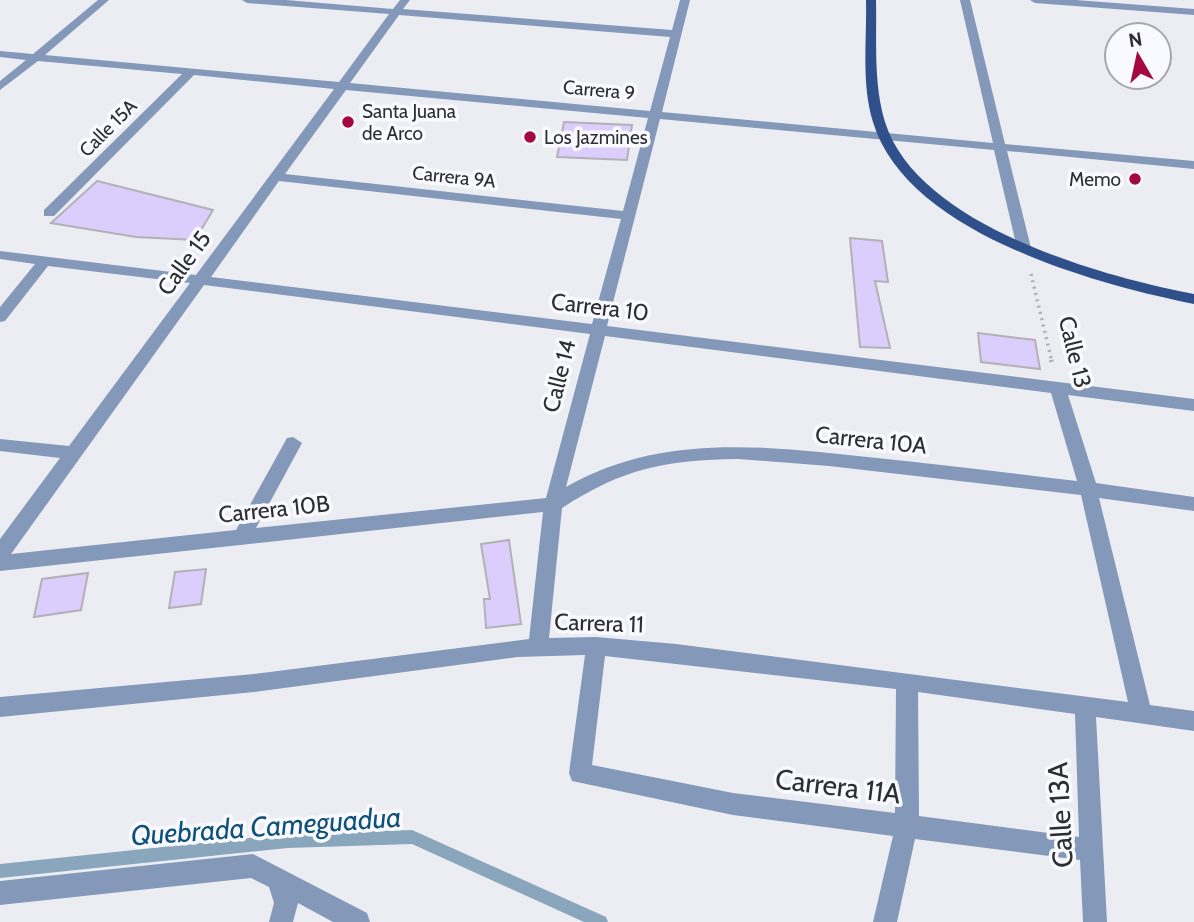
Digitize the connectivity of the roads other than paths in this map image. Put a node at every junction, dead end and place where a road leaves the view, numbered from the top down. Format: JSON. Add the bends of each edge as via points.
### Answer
{"nodes":[{"id":1,"x":104,"y":0,"type":"edge"},
{"id":2,"x":247,"y":0,"type":"edge"},
{"id":3,"x":685,"y":0,"type":"edge"},
{"id":4,"x":871,"y":0,"type":"edge"},
{"id":5,"x":965,"y":0,"type":"edge"},
{"id":6,"x":1035,"y":0,"type":"edge"},
{"id":7,"x":401,"y":6,"type":"edge"},
{"id":8,"x":1194,"y":12,"type":"edge"},
{"id":9,"x":675,"y":34,"type":"junction"},
{"id":10,"x":0,"y":54,"type":"edge"},
{"id":11,"x":35,"y":58,"type":"junction"},
{"id":12,"x":194,"y":71,"type":"junction"},
{"id":13,"x":342,"y":86,"type":"junction"},
{"id":14,"x":0,"y":87,"type":"edge"},
{"id":15,"x":654,"y":115,"type":"junction"},
{"id":16,"x":885,"y":136,"type":"junction"},
{"id":17,"x":999,"y":146,"type":"junction"},
{"id":18,"x":1194,"y":165,"type":"edge"},
{"id":19,"x":275,"y":177,"type":"junction"},
{"id":20,"x":49,"y":213,"type":"dead end"},
{"id":21,"x":628,"y":216,"type":"junction"},
{"id":22,"x":1024,"y":248,"type":"junction"},
{"id":23,"x":0,"y":255,"type":"edge"},
{"id":24,"x":47,"y":259,"type":"junction"},
{"id":25,"x":201,"y":279,"type":"junction"},
{"id":26,"x":1194,"y":299,"type":"edge"},
{"id":27,"x":0,"y":317,"type":"edge"},
{"id":28,"x":598,"y":329,"type":"junction"},
{"id":29,"x":1058,"y":389,"type":"junction"},
{"id":30,"x":1194,"y":405,"type":"edge"},
{"id":31,"x":293,"y":443,"type":"dead end"},
{"id":32,"x":0,"y":445,"type":"edge"},
{"id":33,"x":73,"y":453,"type":"junction"},
{"id":34,"x":1088,"y":488,"type":"junction"},
{"id":35,"x":553,"y":504,"type":"junction"},
{"id":36,"x":1194,"y":504,"type":"edge"},
{"id":37,"x":242,"y":537,"type":"junction"},
{"id":38,"x":0,"y":554,"type":"edge"},
{"id":39,"x":0,"y":563,"type":"edge"},
{"id":40,"x":538,"y":646,"type":"junction"},
{"id":41,"x":596,"y":646,"type":"junction"},
{"id":42,"x":907,"y":681,"type":"junction"},
{"id":43,"x":1085,"y":706,"type":"junction"},
{"id":44,"x":0,"y":707,"type":"edge"},
{"id":45,"x":1141,"y":714,"type":"junction"},
{"id":46,"x":1194,"y":721,"type":"edge"},
{"id":47,"x":907,"y":824,"type":"junction"},
{"id":48,"x":1092,"y":849,"type":"junction"},
{"id":49,"x":278,"y":879,"type":"junction"},
{"id":50,"x":0,"y":893,"type":"edge"},
{"id":51,"x":281,"y":922,"type":"edge"},
{"id":52,"x":358,"y":922,"type":"edge"},
{"id":53,"x":885,"y":922,"type":"edge"},
{"id":54,"x":1095,"y":922,"type":"edge"}],
"edges":[{"from":1,"to":11,"type":"street"},
{"from":2,"to":7,"type":"street"},
{"from":3,"to":9,"type":"street","name":"Calle 14"},
{"from":4,"to":16,"type":"main road","via":[[874,87]]},
{"from":5,"to":17,"type":"street"},
{"from":6,"to":8,"type":"street"},
{"from":7,"to":9,"type":"street"},
{"from":7,"to":13,"type":"street","name":"Calle 15"},
{"from":9,"to":15,"type":"street","name":"Calle 14"},
{"from":10,"to":11,"type":"street","name":"Carrera 9"},
{"from":11,"to":12,"type":"street","name":"Carrera 9"},
{"from":11,"to":14,"type":"street"},
{"from":12,"to":13,"type":"street","name":"Carrera 9"},
{"from":12,"to":20,"type":"street","name":"Calle 15A"},
{"from":13,"to":15,"type":"street","name":"Carrera 9"},
{"from":13,"to":19,"type":"street","name":"Calle 15"},
{"from":15,"to":16,"type":"street","name":"Carrera 9"},
{"from":15,"to":21,"type":"street","name":"Calle 14"},
{"from":16,"to":17,"type":"street","name":"Carrera 9"},
{"from":16,"to":22,"type":"main road","via":[[934,194],[983,228]]},
{"from":17,"to":18,"type":"street","name":"Carrera 9"},
{"from":17,"to":22,"type":"street"},
{"from":19,"to":21,"type":"street","name":"Carrera 9A"},
{"from":19,"to":25,"type":"street","name":"Calle 15"},
{"from":21,"to":28,"type":"street","name":"Calle 14"},
{"from":22,"to":26,"type":"main road","via":[[1113,282]]},
{"from":23,"to":24,"type":"street","name":"Carrera 10"},
{"from":24,"to":25,"type":"street","name":"Carrera 10"},
{"from":24,"to":27,"type":"street"},
{"from":25,"to":28,"type":"street","name":"Carrera 10"},
{"from":25,"to":33,"type":"street","name":"Calle 15"},
{"from":28,"to":29,"type":"street","name":"Carrera 10"},
{"from":28,"to":35,"type":"street","name":"Calle 14"},
{"from":29,"to":30,"type":"street","name":"Carrera 10"},
{"from":29,"to":34,"type":"street","name":"Calle 13"},
{"from":31,"to":37,"type":"street"},
{"from":32,"to":33,"type":"street"},
{"from":33,"to":38,"type":"street","name":"Calle 15"},
{"from":34,"to":35,"type":"street","name":"Carrera 10A","via":[[823,460],[687,453],[614,470]]},
{"from":34,"to":36,"type":"street","name":"Carrera 10A"},
{"from":34,"to":45,"type":"street","name":"Calle 13"},
{"from":35,"to":37,"type":"street","name":"Carrera 10B"},
{"from":35,"to":40,"type":"street","name":"Calle 14"},
{"from":37,"to":39,"type":"street","name":"Carrera 10B"},
{"from":40,"to":41,"type":"street","name":"Carrera 11"},
{"from":40,"to":44,"type":"street","name":"Carrera 11","via":[[254,683]]},
{"from":41,"to":42,"type":"street","name":"Carrera 11"},
{"from":41,"to":47,"type":"street","name":"Carrera 11A","via":[[580,773],[733,804]]},
{"from":42,"to":43,"type":"street","name":"Carrera 11"},
{"from":42,"to":47,"type":"street"},
{"from":43,"to":45,"type":"street","name":"Carrera 11"},
{"from":43,"to":48,"type":"street","name":"Calle 13A"},
{"from":45,"to":46,"type":"street","name":"Carrera 11"},
{"from":47,"to":48,"type":"street","name":"Carrera 11A"},
{"from":47,"to":53,"type":"street"},
{"from":48,"to":54,"type":"street","name":"Calle 13A"},
{"from":49,"to":50,"type":"street","via":[[253,866]]},
{"from":49,"to":51,"type":"street","via":[[286,903]]},
{"from":49,"to":52,"type":"street"}]}
